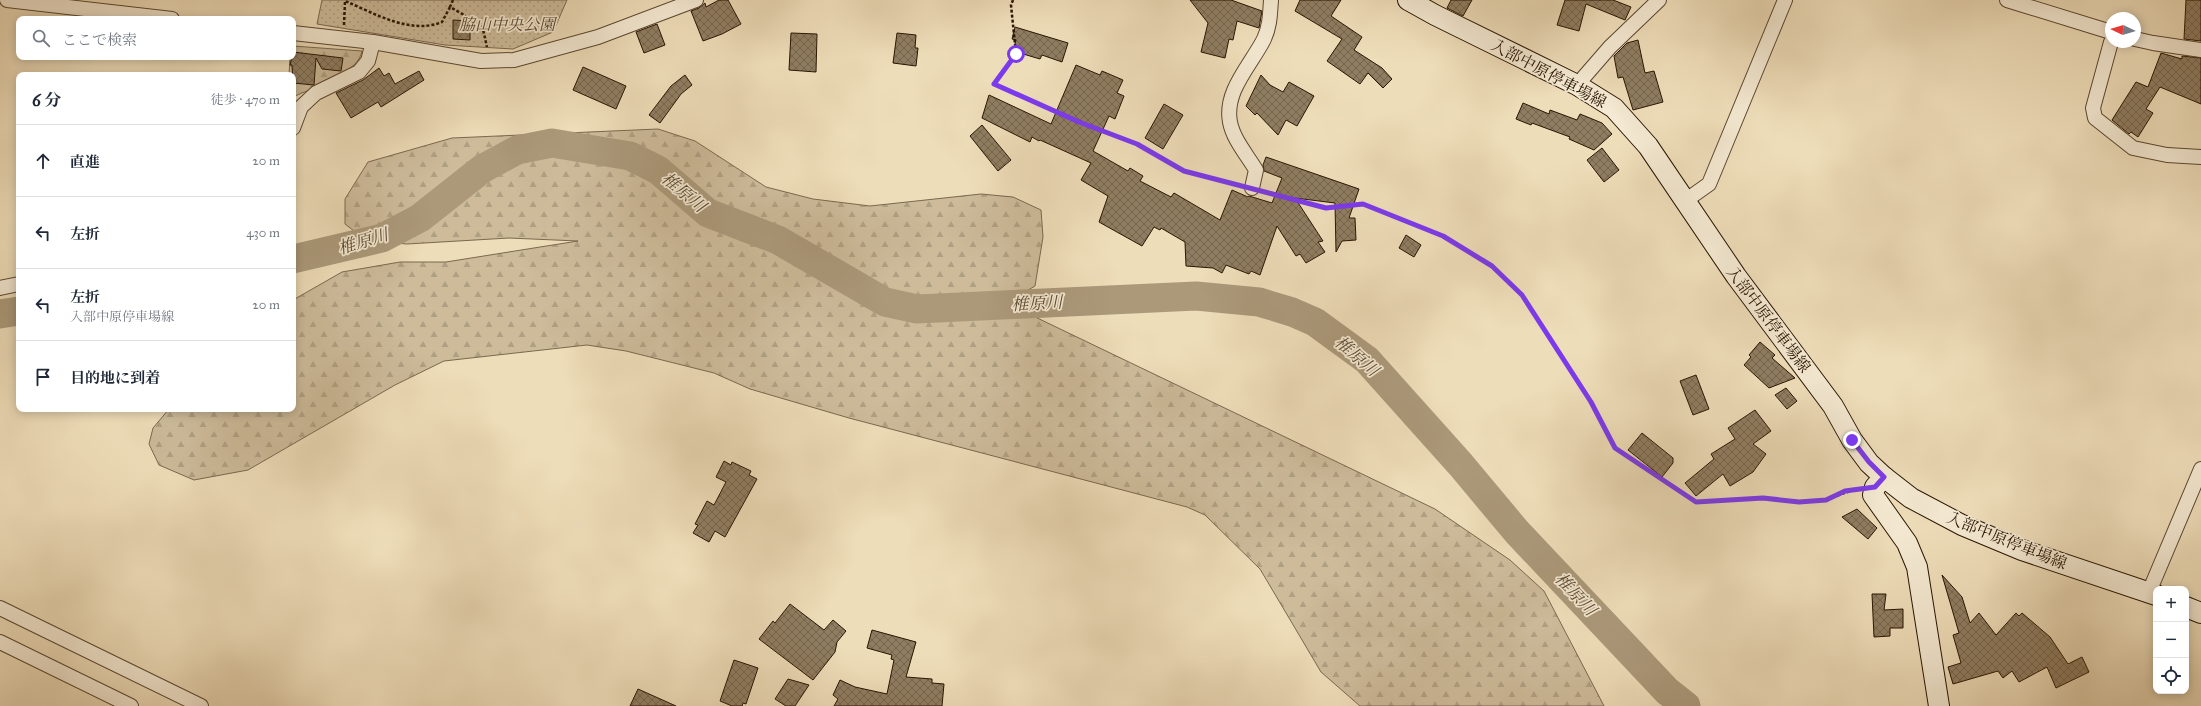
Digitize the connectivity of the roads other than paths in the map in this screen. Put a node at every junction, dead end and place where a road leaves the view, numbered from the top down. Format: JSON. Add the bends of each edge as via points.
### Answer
{"nodes":[{"id":1,"x":7,"y":0,"type":"edge"},
{"id":2,"x":696,"y":0,"type":"edge"},
{"id":3,"x":1271,"y":0,"type":"edge"},
{"id":4,"x":1408,"y":0,"type":"edge"},
{"id":5,"x":1658,"y":0,"type":"edge"},
{"id":6,"x":1785,"y":0,"type":"edge"},
{"id":7,"x":2007,"y":0,"type":"edge"},
{"id":8,"x":98,"y":5,"type":"edge"},
{"id":9,"x":156,"y":16,"type":"edge"},
{"id":10,"x":2105,"y":30,"type":"edge"},
{"id":11,"x":296,"y":33,"type":"edge"},
{"id":12,"x":2141,"y":41,"type":"edge"},
{"id":13,"x":373,"y":42,"type":"junction"},
{"id":14,"x":2109,"y":48,"type":"edge"},
{"id":15,"x":2201,"y":50,"type":"edge"},
{"id":16,"x":1576,"y":85,"type":"junction"},
{"id":17,"x":296,"y":120,"type":"edge"},
{"id":18,"x":2201,"y":157,"type":"edge"},
{"id":19,"x":1252,"y":188,"type":"road end"},
{"id":20,"x":1685,"y":201,"type":"junction"},
{"id":21,"x":16,"y":285,"type":"edge"},
{"id":22,"x":0,"y":288,"type":"edge"},
{"id":23,"x":2201,"y":468,"type":"edge"},
{"id":24,"x":1879,"y":482,"type":"junction"},
{"id":25,"x":2152,"y":594,"type":"edge"},
{"id":26,"x":0,"y":608,"type":"edge"},
{"id":27,"x":2189,"y":608,"type":"edge"},
{"id":28,"x":2201,"y":612,"type":"edge"},
{"id":29,"x":0,"y":642,"type":"edge"},
{"id":30,"x":1938,"y":698,"type":"edge"},
{"id":31,"x":131,"y":706,"type":"edge"},
{"id":32,"x":201,"y":706,"type":"edge"}],
"edges":[{"from":1,"to":8,"type":"street"},
{"from":2,"to":13,"type":"street","via":[[598,37],[514,60],[481,61]]},
{"from":3,"to":19,"type":"street","via":[[1270,22],[1264,38],[1233,93],[1230,104],[1230,121],[1234,133],[1256,170]]},
{"from":4,"to":16,"type":"main road","name":"入部中原停車場線","via":[[1435,16]]},
{"from":5,"to":16,"type":"street"},
{"from":6,"to":20,"type":"street","via":[[1709,184]]},
{"from":7,"to":10,"type":"street"},
{"from":8,"to":9,"type":"street"},
{"from":11,"to":13,"type":"street"},
{"from":12,"to":15,"type":"street"},
{"from":13,"to":17,"type":"street","via":[[368,61],[359,72],[316,93],[301,107]]},
{"from":14,"to":18,"type":"street","via":[[2093,108],[2095,118],[2133,148],[2167,155]]},
{"from":16,"to":20,"type":"main road","name":"入部中原停車場線","via":[[1614,108],[1648,146]]},
{"from":20,"to":24,"type":"main road","name":"入部中原停車場線","via":[[1736,276],[1833,406]]},
{"from":21,"to":22,"type":"street"},
{"from":23,"to":25,"type":"street"},
{"from":24,"to":25,"type":"main road","name":"入部中原停車場線","via":[[1962,525],[2022,550]]},
{"from":24,"to":30,"type":"main road","via":[[1873,495],[1907,543],[1917,567]]},
{"from":26,"to":32,"type":"street"},
{"from":27,"to":28,"type":"main road"},
{"from":29,"to":31,"type":"street"}]}
